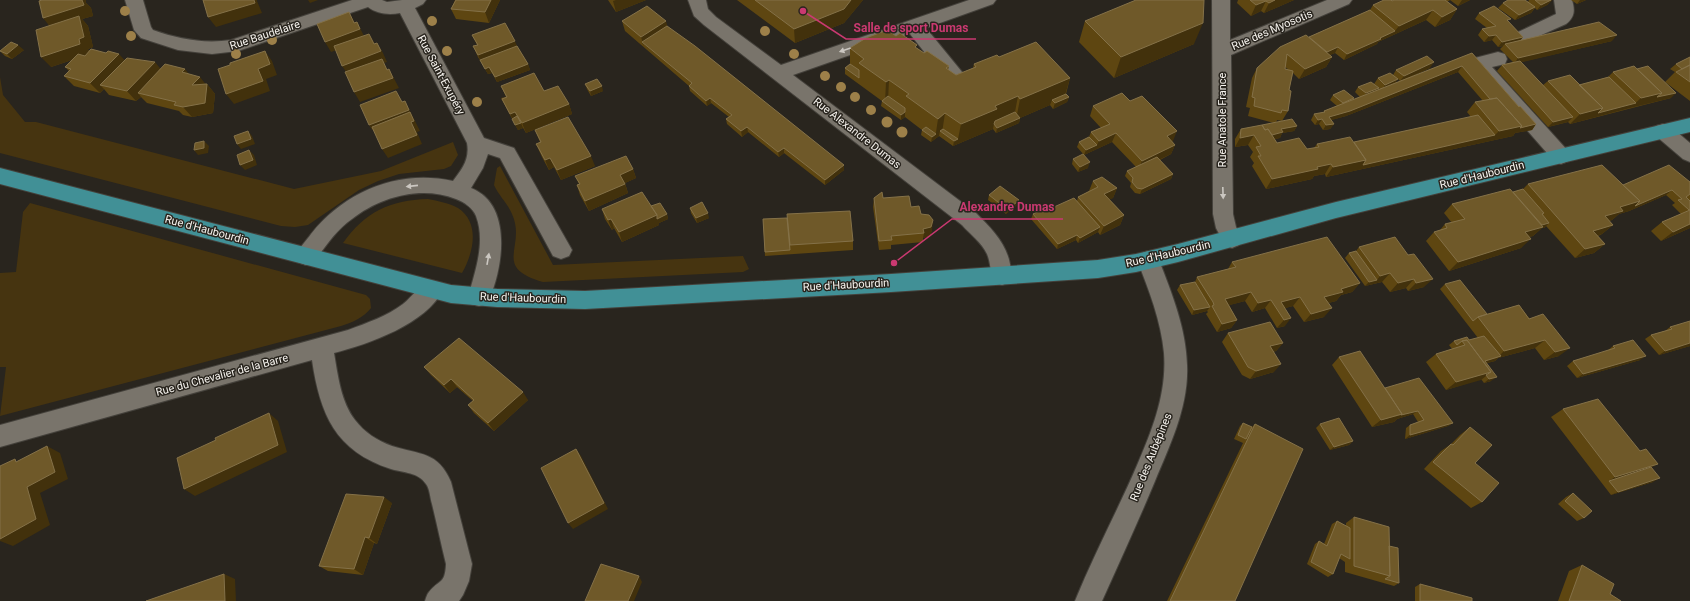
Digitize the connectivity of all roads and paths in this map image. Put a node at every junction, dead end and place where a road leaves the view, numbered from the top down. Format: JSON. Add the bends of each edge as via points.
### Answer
{"nodes":[{"id":1,"x":134,"y":0,"type":"edge"},
{"id":2,"x":371,"y":0,"type":"edge"},
{"id":3,"x":697,"y":0,"type":"edge"},
{"id":4,"x":987,"y":0,"type":"edge"},
{"id":5,"x":1221,"y":0,"type":"edge"},
{"id":6,"x":1343,"y":0,"type":"edge"},
{"id":7,"x":1563,"y":0,"type":"edge"},
{"id":8,"x":411,"y":3,"type":"edge"},
{"id":9,"x":914,"y":26,"type":"junction"},
{"id":10,"x":1522,"y":37,"type":"edge"},
{"id":11,"x":1222,"y":52,"type":"junction"},
{"id":12,"x":1498,"y":59,"type":"dead end"},
{"id":13,"x":779,"y":73,"type":"junction"},
{"id":14,"x":964,"y":88,"type":"edge"},
{"id":15,"x":1690,"y":124,"type":"edge"},
{"id":16,"x":1663,"y":131,"type":"junction"},
{"id":17,"x":477,"y":144,"type":"junction"},
{"id":18,"x":1690,"y":154,"type":"edge"},
{"id":19,"x":1561,"y":156,"type":"junction"},
{"id":20,"x":0,"y":176,"type":"edge"},
{"id":21,"x":458,"y":190,"type":"junction"},
{"id":22,"x":1232,"y":239,"type":"junction"},
{"id":23,"x":562,"y":250,"type":"dead end"},
{"id":24,"x":306,"y":256,"type":"junction"},
{"id":25,"x":1148,"y":260,"type":"junction"},
{"id":26,"x":1002,"y":276,"type":"junction"},
{"id":27,"x":432,"y":290,"type":"junction"},
{"id":28,"x":479,"y":297,"type":"junction"},
{"id":29,"x":322,"y":347,"type":"junction"},
{"id":30,"x":0,"y":436,"type":"edge"},
{"id":31,"x":438,"y":601,"type":"edge"},
{"id":32,"x":1088,"y":601,"type":"edge"}],
"edges":[{"from":1,"to":2,"type":"street","name":"Rue Baudelaire","via":[[147,34],[209,49],[232,46]]},
{"from":2,"to":8,"type":"street","via":[[384,8]]},
{"from":3,"to":13,"type":"street","name":"Rue Alexandre Dumas","via":[[700,12],[710,21]]},
{"from":4,"to":9,"type":"street"},
{"from":5,"to":11,"type":"street","name":"Rue Anatole France"},
{"from":6,"to":11,"type":"street","name":"Rue des Myosotis"},
{"from":7,"to":10,"type":"street","via":[[1565,16]]},
{"from":8,"to":17,"type":"street","name":"Rue Saint-Exupéry"},
{"from":9,"to":13,"type":"street","one_way":true},
{"from":9,"to":14,"type":"street"},
{"from":11,"to":22,"type":"street","name":"Rue Anatole France","one_way":true,"via":[[1223,214]]},
{"from":12,"to":19,"type":"street","via":[[1478,64]]},
{"from":13,"to":26,"type":"street","name":"Rue Alexandre Dumas","via":[[968,219],[985,235],[997,252]]},
{"from":15,"to":16,"type":"main road","name":"Rue d'Haubourdin"},
{"from":16,"to":18,"type":"street"},
{"from":16,"to":19,"type":"main road","name":"Rue d'Haubourdin"},
{"from":17,"to":21,"type":"street","via":[[479,153],[475,164]]},
{"from":17,"to":23,"type":"street","via":[[507,153]]},
{"from":19,"to":22,"type":"main road","name":"Rue d'Haubourdin","via":[[1336,210]]},
{"from":20,"to":24,"type":"main road","name":"Rue d'Haubourdin"},
{"from":21,"to":24,"type":"street","one_way":true,"via":[[417,186],[387,191],[371,197],[334,222]]},
{"from":28,"to":21,"type":"street","one_way":true,"via":[[488,258],[490,227],[480,204]]},
{"from":22,"to":25,"type":"main road","name":"Rue d'Haubourdin"},
{"from":24,"to":27,"type":"main road","name":"Rue d'Haubourdin"},
{"from":25,"to":26,"type":"main road","name":"Rue d'Haubourdin","via":[[1098,269]]},
{"from":25,"to":32,"type":"street","name":"Rue des Aubépines","via":[[1168,316],[1175,345],[1174,396],[1161,437]]},
{"from":26,"to":28,"type":"main road","name":"Rue d'Haubourdin","via":[[585,300]]},
{"from":27,"to":28,"type":"main road","name":"Rue d'Haubourdin"},
{"from":27,"to":29,"type":"street","name":"Rue du Chevalier de la Barre","via":[[410,311],[390,323],[357,337]]},
{"from":29,"to":30,"type":"street","name":"Rue du Chevalier de la Barre"},
{"from":29,"to":31,"type":"street","via":[[332,401],[354,436],[389,457],[424,465],[439,482],[459,564],[459,575],[455,586]]}]}
